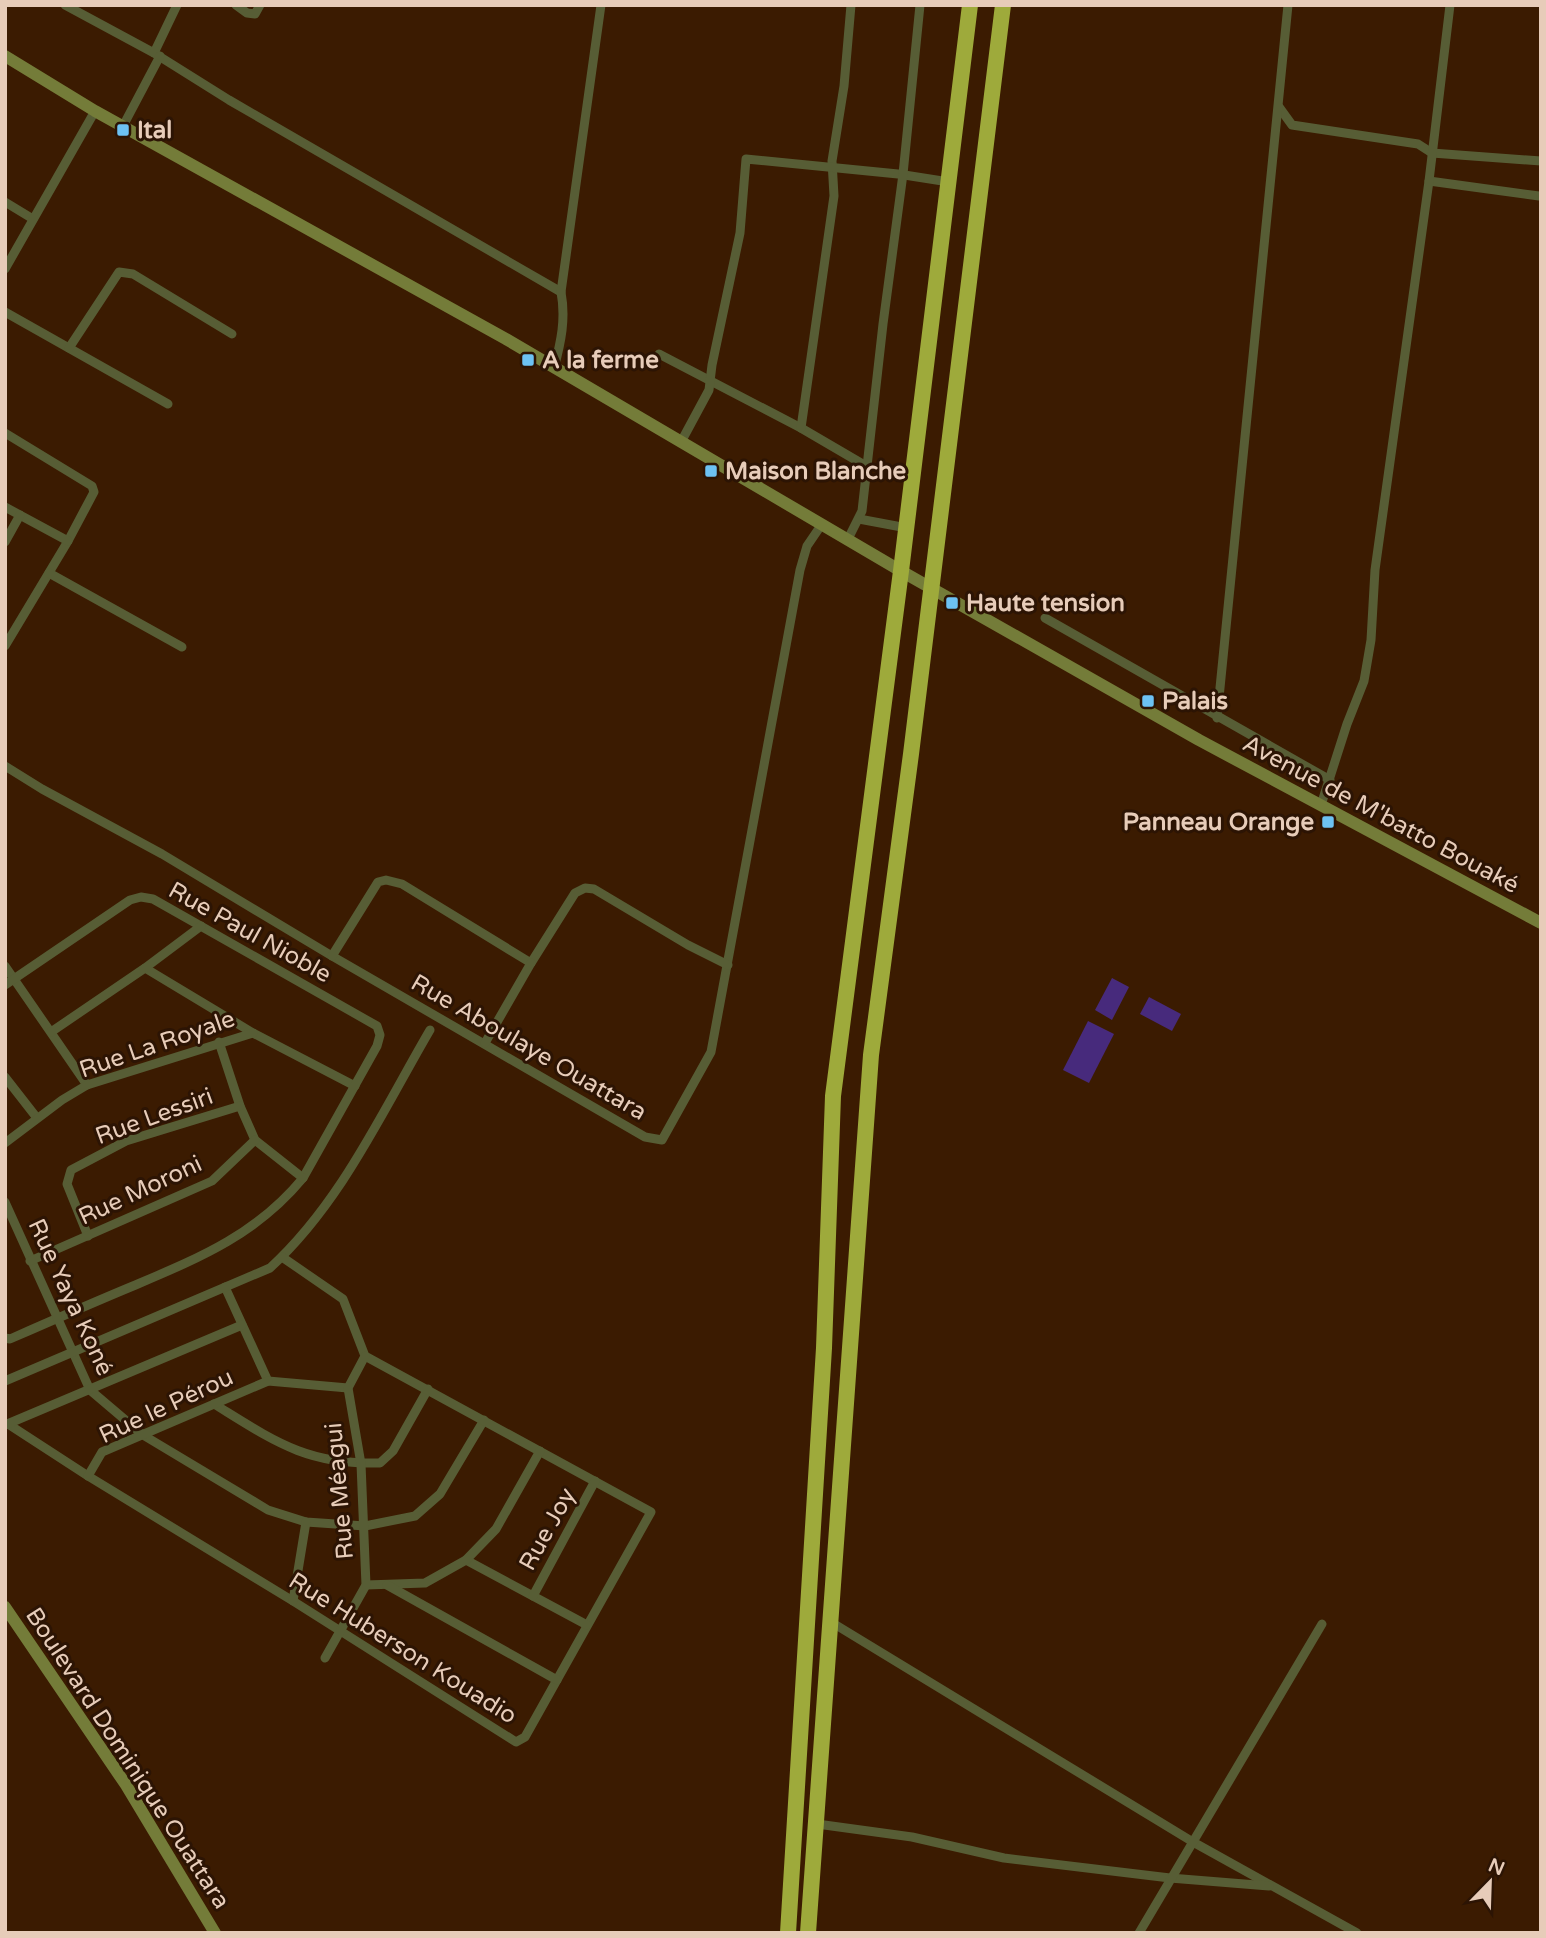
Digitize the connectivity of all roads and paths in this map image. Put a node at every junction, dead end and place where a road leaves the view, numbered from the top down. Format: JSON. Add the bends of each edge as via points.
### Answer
{"nodes":[{"id":1,"x":65,"y":5,"type":"edge"},
{"id":2,"x":177,"y":5,"type":"edge"},
{"id":3,"x":236,"y":5,"type":"edge"},
{"id":4,"x":260,"y":5,"type":"edge"},
{"id":5,"x":601,"y":5,"type":"edge"},
{"id":6,"x":851,"y":5,"type":"edge"},
{"id":7,"x":920,"y":5,"type":"edge"},
{"id":8,"x":970,"y":5,"type":"edge"},
{"id":9,"x":1003,"y":5,"type":"edge"},
{"id":10,"x":1288,"y":5,"type":"edge"},
{"id":11,"x":1450,"y":5,"type":"edge"},
{"id":12,"x":157,"y":54,"type":"junction"},
{"id":13,"x":5,"y":56,"type":"edge"},
{"id":14,"x":1279,"y":107,"type":"junction"},
{"id":15,"x":95,"y":111,"type":"junction"},
{"id":16,"x":123,"y":126,"type":"junction"},
{"id":17,"x":1432,"y":153,"type":"junction"},
{"id":18,"x":1541,"y":161,"type":"edge"},
{"id":19,"x":833,"y":168,"type":"junction"},
{"id":20,"x":903,"y":174,"type":"junction"},
{"id":21,"x":1429,"y":181,"type":"junction"},
{"id":22,"x":949,"y":182,"type":"junction"},
{"id":23,"x":1539,"y":196,"type":"dead end"},
{"id":24,"x":5,"y":202,"type":"edge"},
{"id":25,"x":33,"y":219,"type":"junction"},
{"id":26,"x":5,"y":269,"type":"edge"},
{"id":27,"x":561,"y":292,"type":"junction"},
{"id":28,"x":5,"y":312,"type":"edge"},
{"id":29,"x":232,"y":334,"type":"dead end"},
{"id":30,"x":69,"y":348,"type":"junction"},
{"id":31,"x":659,"y":354,"type":"dead end"},
{"id":32,"x":554,"y":368,"type":"junction"},
{"id":33,"x":710,"y":380,"type":"junction"},
{"id":34,"x":168,"y":404,"type":"dead end"},
{"id":35,"x":801,"y":428,"type":"junction"},
{"id":36,"x":5,"y":433,"type":"edge"},
{"id":37,"x":681,"y":442,"type":"junction"},
{"id":38,"x":866,"y":466,"type":"junction"},
{"id":39,"x":5,"y":507,"type":"edge"},
{"id":40,"x":20,"y":515,"type":"junction"},
{"id":41,"x":859,"y":519,"type":"junction"},
{"id":42,"x":822,"y":524,"type":"junction"},
{"id":43,"x":907,"y":528,"type":"junction"},
{"id":44,"x":848,"y":540,"type":"junction"},
{"id":45,"x":68,"y":541,"type":"junction"},
{"id":46,"x":5,"y":542,"type":"edge"},
{"id":47,"x":901,"y":571,"type":"junction"},
{"id":48,"x":49,"y":573,"type":"junction"},
{"id":49,"x":932,"y":588,"type":"junction"},
{"id":50,"x":1045,"y":618,"type":"dead end"},
{"id":51,"x":5,"y":646,"type":"edge"},
{"id":52,"x":182,"y":647,"type":"dead end"},
{"id":53,"x":1217,"y":718,"type":"junction"},
{"id":54,"x":5,"y":766,"type":"edge"},
{"id":55,"x":1330,"y":780,"type":"junction"},
{"id":56,"x":1321,"y":805,"type":"junction"},
{"id":57,"x":1541,"y":923,"type":"edge"},
{"id":58,"x":201,"y":926,"type":"junction"},
{"id":59,"x":332,"y":956,"type":"junction"},
{"id":60,"x":531,"y":962,"type":"junction"},
{"id":61,"x":728,"y":965,"type":"junction"},
{"id":62,"x":5,"y":966,"type":"edge"},
{"id":63,"x":145,"y":968,"type":"junction"},
{"id":64,"x":14,"y":978,"type":"junction"},
{"id":65,"x":5,"y":985,"type":"edge"},
{"id":66,"x":430,"y":1030,"type":"dead end"},
{"id":67,"x":51,"y":1032,"type":"junction"},
{"id":68,"x":253,"y":1032,"type":"junction"},
{"id":69,"x":219,"y":1042,"type":"junction"},
{"id":70,"x":485,"y":1044,"type":"junction"},
{"id":71,"x":5,"y":1077,"type":"edge"},
{"id":72,"x":87,"y":1085,"type":"junction"},
{"id":73,"x":355,"y":1086,"type":"junction"},
{"id":74,"x":240,"y":1106,"type":"junction"},
{"id":75,"x":37,"y":1118,"type":"junction"},
{"id":76,"x":255,"y":1140,"type":"junction"},
{"id":77,"x":5,"y":1143,"type":"edge"},
{"id":78,"x":303,"y":1178,"type":"junction"},
{"id":79,"x":5,"y":1202,"type":"edge"},
{"id":80,"x":88,"y":1236,"type":"junction"},
{"id":81,"x":282,"y":1257,"type":"junction"},
{"id":82,"x":30,"y":1261,"type":"junction"},
{"id":83,"x":225,"y":1287,"type":"junction"},
{"id":84,"x":57,"y":1319,"type":"junction"},
{"id":85,"x":242,"y":1325,"type":"junction"},
{"id":86,"x":5,"y":1338,"type":"edge"},
{"id":87,"x":72,"y":1353,"type":"junction"},
{"id":88,"x":365,"y":1356,"type":"junction"},
{"id":89,"x":5,"y":1381,"type":"edge"},
{"id":90,"x":268,"y":1381,"type":"junction"},
{"id":91,"x":348,"y":1388,"type":"junction"},
{"id":92,"x":428,"y":1389,"type":"junction"},
{"id":93,"x":90,"y":1390,"type":"junction"},
{"id":94,"x":214,"y":1404,"type":"junction"},
{"id":95,"x":484,"y":1420,"type":"junction"},
{"id":96,"x":7,"y":1425,"type":"edge"},
{"id":97,"x":143,"y":1435,"type":"junction"},
{"id":98,"x":540,"y":1451,"type":"junction"},
{"id":99,"x":361,"y":1464,"type":"junction"},
{"id":100,"x":88,"y":1476,"type":"junction"},
{"id":101,"x":595,"y":1481,"type":"junction"},
{"id":102,"x":306,"y":1522,"type":"junction"},
{"id":103,"x":365,"y":1526,"type":"junction"},
{"id":104,"x":466,"y":1560,"type":"junction"},
{"id":105,"x":386,"y":1584,"type":"junction"},
{"id":106,"x":366,"y":1585,"type":"junction"},
{"id":107,"x":533,"y":1596,"type":"junction"},
{"id":108,"x":293,"y":1601,"type":"junction"},
{"id":109,"x":5,"y":1607,"type":"edge"},
{"id":110,"x":831,"y":1622,"type":"junction"},
{"id":111,"x":1322,"y":1624,"type":"dead end"},
{"id":112,"x":587,"y":1625,"type":"junction"},
{"id":113,"x":341,"y":1631,"type":"junction"},
{"id":114,"x":325,"y":1658,"type":"dead end"},
{"id":115,"x":557,"y":1680,"type":"junction"},
{"id":116,"x":817,"y":1824,"type":"junction"},
{"id":117,"x":1193,"y":1842,"type":"junction"},
{"id":118,"x":1170,"y":1878,"type":"junction"},
{"id":119,"x":1273,"y":1887,"type":"junction"},
{"id":120,"x":215,"y":1933,"type":"edge"},
{"id":121,"x":788,"y":1933,"type":"edge"},
{"id":122,"x":808,"y":1933,"type":"edge"},
{"id":123,"x":1139,"y":1933,"type":"edge"},
{"id":124,"x":1357,"y":1933,"type":"edge"}],
"edges":[{"from":1,"to":12,"type":"street"},
{"from":2,"to":12,"type":"street"},
{"from":3,"to":4,"type":"street","via":[[255,14]]},
{"from":5,"to":27,"type":"street"},
{"from":6,"to":19,"type":"street"},
{"from":7,"to":20,"type":"street"},
{"from":8,"to":22,"type":"highway"},
{"from":9,"to":49,"type":"highway"},
{"from":10,"to":14,"type":"street"},
{"from":11,"to":17,"type":"street"},
{"from":12,"to":16,"type":"street"},
{"from":12,"to":27,"type":"street"},
{"from":13,"to":15,"type":"street","name":"Avenue de M'batto Bouaké"},
{"from":14,"to":17,"type":"street","via":[[1292,125],[1418,144]]},
{"from":14,"to":53,"type":"street"},
{"from":15,"to":16,"type":"street","name":"Avenue de M'batto Bouaké"},
{"from":15,"to":25,"type":"street"},
{"from":16,"to":32,"type":"street","name":"Avenue de M'batto Bouaké"},
{"from":17,"to":18,"type":"street"},
{"from":17,"to":21,"type":"street"},
{"from":19,"to":20,"type":"street"},
{"from":19,"to":33,"type":"street","via":[[746,159],[740,233]]},
{"from":19,"to":35,"type":"street","via":[[834,196]]},
{"from":20,"to":22,"type":"street"},
{"from":20,"to":38,"type":"street"},
{"from":21,"to":23,"type":"street"},
{"from":21,"to":55,"type":"street","via":[[1375,570],[1371,640],[1364,681]]},
{"from":22,"to":43,"type":"highway"},
{"from":24,"to":25,"type":"street"},
{"from":25,"to":26,"type":"street"},
{"from":27,"to":32,"type":"street","via":[[562,340]]},
{"from":28,"to":30,"type":"street"},
{"from":29,"to":30,"type":"street","via":[[133,274],[119,272]]},
{"from":30,"to":34,"type":"street"},
{"from":31,"to":33,"type":"street"},
{"from":32,"to":37,"type":"street","name":"Avenue de M'batto Bouaké"},
{"from":33,"to":35,"type":"street"},
{"from":33,"to":37,"type":"street"},
{"from":35,"to":38,"type":"street"},
{"from":36,"to":45,"type":"street","via":[[92,486],[92,500]]},
{"from":37,"to":42,"type":"street","name":"Avenue de M'batto Bouaké"},
{"from":38,"to":41,"type":"street"},
{"from":39,"to":40,"type":"street"},
{"from":40,"to":45,"type":"street"},
{"from":40,"to":46,"type":"street"},
{"from":41,"to":43,"type":"street"},
{"from":41,"to":44,"type":"street"},
{"from":42,"to":44,"type":"street","name":"Avenue de M'batto Bouaké"},
{"from":42,"to":61,"type":"street","name":"Rue Aboulaye Ouattara","via":[[807,546],[800,570]]},
{"from":43,"to":47,"type":"highway"},
{"from":44,"to":47,"type":"street","name":"Avenue de M'batto Bouaké"},
{"from":45,"to":48,"type":"street"},
{"from":47,"to":49,"type":"street","name":"Avenue de M'batto Bouaké"},
{"from":47,"to":121,"type":"highway","via":[[833,1096],[824,1348]]},
{"from":48,"to":51,"type":"street"},
{"from":48,"to":52,"type":"street"},
{"from":49,"to":56,"type":"street","name":"Avenue de M'batto Bouaké"},
{"from":49,"to":110,"type":"highway","via":[[871,1055]]},
{"from":50,"to":53,"type":"street"},
{"from":53,"to":55,"type":"street"},
{"from":54,"to":59,"type":"street","name":"Rue Aboulaye Ouattara"},
{"from":55,"to":56,"type":"street"},
{"from":56,"to":57,"type":"street","name":"Avenue de M'batto Bouaké"},
{"from":58,"to":63,"type":"street"},
{"from":58,"to":64,"type":"street","name":"Rue Paul Nioble","via":[[153,899],[130,900]]},
{"from":58,"to":73,"type":"street","name":"Rue Paul Nioble","via":[[377,1026],[377,1046]]},
{"from":59,"to":60,"type":"street","via":[[378,882],[386,880],[402,884]]},
{"from":59,"to":70,"type":"street","name":"Rue Aboulaye Ouattara"},
{"from":60,"to":61,"type":"street","via":[[575,893],[585,888]]},
{"from":60,"to":70,"type":"street"},
{"from":61,"to":70,"type":"street","name":"Rue Aboulaye Ouattara","via":[[711,1052],[662,1139],[645,1137]]},
{"from":62,"to":64,"type":"street"},
{"from":63,"to":67,"type":"street"},
{"from":63,"to":68,"type":"street"},
{"from":64,"to":65,"type":"street","name":"Rue Paul Nioble"},
{"from":64,"to":67,"type":"street"},
{"from":66,"to":81,"type":"street","via":[[335,1195]]},
{"from":67,"to":72,"type":"street"},
{"from":68,"to":69,"type":"street","name":"Rue La Royale"},
{"from":68,"to":73,"type":"street"},
{"from":69,"to":72,"type":"street","name":"Rue La Royale"},
{"from":69,"to":74,"type":"street"},
{"from":71,"to":75,"type":"street"},
{"from":72,"to":75,"type":"street","name":"Rue La Royale"},
{"from":73,"to":78,"type":"street"},
{"from":74,"to":76,"type":"street"},
{"from":74,"to":80,"type":"street","name":"Rue Lessiri","via":[[126,1141],[71,1170],[67,1184]]},
{"from":75,"to":77,"type":"street","name":"Rue La Royale"},
{"from":76,"to":78,"type":"street"},
{"from":76,"to":80,"type":"street","name":"Rue Moroni","via":[[212,1181]]},
{"from":78,"to":84,"type":"street","via":[[252,1227],[210,1253]]},
{"from":79,"to":82,"type":"street","name":"Rue Yaya Koné"},
{"from":80,"to":82,"type":"street","name":"Rue Moroni"},
{"from":81,"to":83,"type":"street","via":[[270,1268]]},
{"from":81,"to":88,"type":"street","via":[[343,1299]]},
{"from":82,"to":84,"type":"street","name":"Rue Yaya Koné"},
{"from":83,"to":85,"type":"street"},
{"from":83,"to":87,"type":"street"},
{"from":84,"to":86,"type":"street"},
{"from":84,"to":87,"type":"street","name":"Rue Yaya Koné"},
{"from":85,"to":90,"type":"street"},
{"from":85,"to":93,"type":"street"},
{"from":87,"to":89,"type":"street"},
{"from":87,"to":93,"type":"street","name":"Rue Yaya Koné"},
{"from":88,"to":91,"type":"street","name":"Rue Méagui"},
{"from":88,"to":92,"type":"street","name":"Rue Huberson Kouadio"},
{"from":90,"to":91,"type":"street"},
{"from":90,"to":94,"type":"street","name":"Rue le Pérou"},
{"from":91,"to":99,"type":"street","name":"Rue Méagui"},
{"from":92,"to":95,"type":"street","name":"Rue Huberson Kouadio"},
{"from":92,"to":99,"type":"street","via":[[393,1451],[380,1463]]},
{"from":93,"to":96,"type":"street"},
{"from":93,"to":97,"type":"street","name":"Rue Yaya Koné"},
{"from":94,"to":97,"type":"street","name":"Rue le Pérou"},
{"from":94,"to":99,"type":"street","via":[[293,1450],[319,1459]]},
{"from":95,"to":98,"type":"street","name":"Rue Huberson Kouadio"},
{"from":95,"to":103,"type":"street","name":"Rue Yaya Koné","via":[[440,1494],[415,1516]]},
{"from":96,"to":100,"type":"street","name":"Rue Huberson Kouadio"},
{"from":97,"to":100,"type":"street","name":"Rue le Pérou","via":[[102,1452]]},
{"from":97,"to":102,"type":"street","name":"Rue Yaya Koné","via":[[268,1510]]},
{"from":98,"to":101,"type":"street","name":"Rue Huberson Kouadio"},
{"from":98,"to":104,"type":"street","via":[[496,1529]]},
{"from":99,"to":103,"type":"street","name":"Rue Méagui"},
{"from":100,"to":108,"type":"street","name":"Rue Huberson Kouadio"},
{"from":101,"to":107,"type":"street","name":"Rue Joy"},
{"from":101,"to":112,"type":"street","name":"Rue Huberson Kouadio","via":[[651,1512]]},
{"from":102,"to":103,"type":"street","name":"Rue Yaya Koné"},
{"from":102,"to":108,"type":"street"},
{"from":103,"to":106,"type":"street","name":"Rue Méagui"},
{"from":104,"to":105,"type":"street","via":[[425,1583]]},
{"from":104,"to":107,"type":"street"},
{"from":105,"to":106,"type":"street"},
{"from":105,"to":115,"type":"street"},
{"from":106,"to":113,"type":"street","name":"Rue Méagui"},
{"from":107,"to":112,"type":"street"},
{"from":108,"to":113,"type":"street","name":"Rue Huberson Kouadio"},
{"from":109,"to":120,"type":"street","name":"Boulevard Dominique Ouattara","via":[[126,1785]]},
{"from":110,"to":116,"type":"highway"},
{"from":110,"to":117,"type":"street"},
{"from":111,"to":117,"type":"street"},
{"from":112,"to":115,"type":"street","name":"Rue Huberson Kouadio"},
{"from":113,"to":114,"type":"street","name":"Rue Méagui"},
{"from":113,"to":115,"type":"street","name":"Rue Huberson Kouadio","via":[[516,1742],[525,1737]]},
{"from":116,"to":118,"type":"street","via":[[912,1837],[1004,1858]]},
{"from":116,"to":122,"type":"highway"},
{"from":117,"to":118,"type":"street"},
{"from":117,"to":119,"type":"street"},
{"from":118,"to":119,"type":"street"},
{"from":118,"to":123,"type":"street"},
{"from":119,"to":124,"type":"street"}]}
